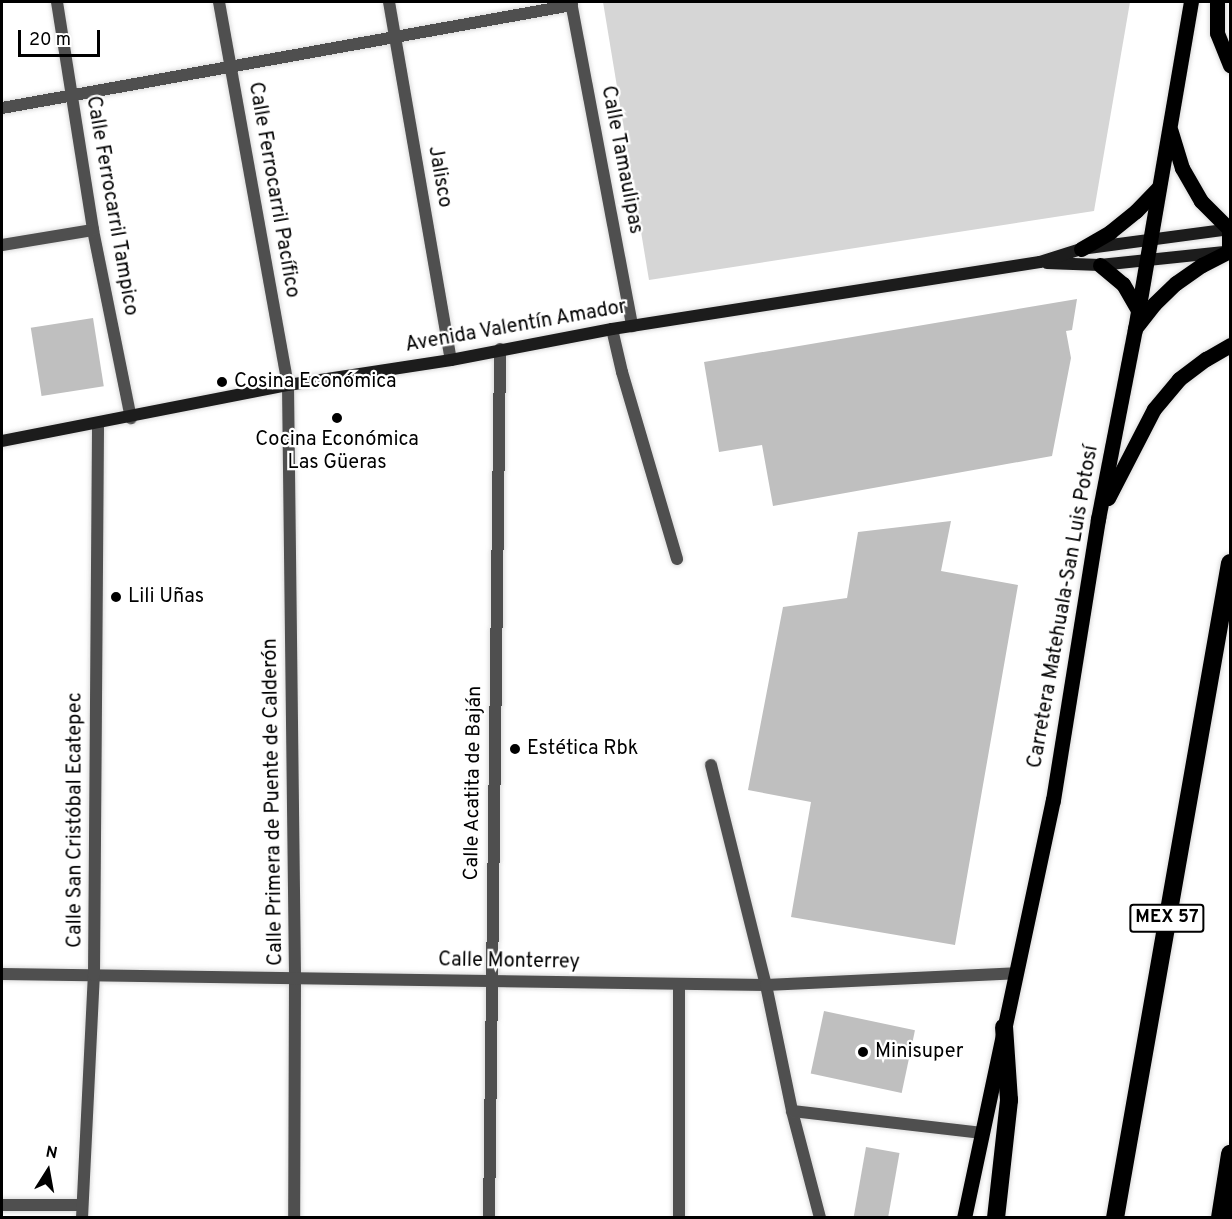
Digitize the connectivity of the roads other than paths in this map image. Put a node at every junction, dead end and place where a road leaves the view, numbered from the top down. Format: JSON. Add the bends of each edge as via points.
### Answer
{"nodes":[{"id":1,"x":57,"y":2,"type":"edge"},
{"id":2,"x":219,"y":2,"type":"edge"},
{"id":3,"x":389,"y":2,"type":"edge"},
{"id":4,"x":1191,"y":2,"type":"edge"},
{"id":5,"x":1217,"y":2,"type":"edge"},
{"id":6,"x":572,"y":3,"type":"edge"},
{"id":7,"x":396,"y":39,"type":"junction"},
{"id":8,"x":231,"y":66,"type":"junction"},
{"id":9,"x":1230,"y":66,"type":"edge"},
{"id":10,"x":70,"y":97,"type":"junction"},
{"id":11,"x":2,"y":108,"type":"edge"},
{"id":12,"x":1170,"y":130,"type":"junction"},
{"id":13,"x":1158,"y":188,"type":"junction"},
{"id":14,"x":1230,"y":229,"type":"edge"},
{"id":15,"x":93,"y":230,"type":"junction"},
{"id":16,"x":1149,"y":240,"type":"junction"},
{"id":17,"x":2,"y":245,"type":"edge"},
{"id":18,"x":1081,"y":249,"type":"junction"},
{"id":19,"x":1230,"y":251,"type":"edge"},
{"id":20,"x":1146,"y":261,"type":"junction"},
{"id":21,"x":1040,"y":262,"type":"junction"},
{"id":22,"x":1100,"y":265,"type":"junction"},
{"id":23,"x":1138,"y":310,"type":"junction"},
{"id":24,"x":632,"y":326,"type":"junction"},
{"id":25,"x":612,"y":329,"type":"junction"},
{"id":26,"x":1135,"y":329,"type":"junction"},
{"id":27,"x":1230,"y":345,"type":"edge"},
{"id":28,"x":500,"y":349,"type":"junction"},
{"id":29,"x":451,"y":360,"type":"junction"},
{"id":30,"x":288,"y":385,"type":"junction"},
{"id":31,"x":131,"y":418,"type":"junction"},
{"id":32,"x":98,"y":423,"type":"junction"},
{"id":33,"x":2,"y":441,"type":"edge"},
{"id":34,"x":1098,"y":519,"type":"junction"},
{"id":35,"x":677,"y":559,"type":"dead end"},
{"id":36,"x":1230,"y":563,"type":"edge"},
{"id":37,"x":711,"y":765,"type":"dead end"},
{"id":38,"x":1016,"y":973,"type":"junction"},
{"id":39,"x":2,"y":974,"type":"edge"},
{"id":40,"x":94,"y":975,"type":"junction"},
{"id":41,"x":295,"y":978,"type":"junction"},
{"id":42,"x":491,"y":982,"type":"junction"},
{"id":43,"x":679,"y":984,"type":"junction"},
{"id":44,"x":766,"y":985,"type":"junction"},
{"id":45,"x":1004,"y":1027,"type":"junction"},
{"id":46,"x":792,"y":1111,"type":"junction"},
{"id":47,"x":981,"y":1132,"type":"junction"},
{"id":48,"x":1230,"y":1154,"type":"edge"},
{"id":49,"x":2,"y":1205,"type":"edge"},
{"id":50,"x":82,"y":1211,"type":"edge"},
{"id":51,"x":294,"y":1218,"type":"edge"},
{"id":52,"x":489,"y":1218,"type":"edge"},
{"id":53,"x":679,"y":1218,"type":"edge"},
{"id":54,"x":820,"y":1218,"type":"edge"},
{"id":55,"x":964,"y":1218,"type":"edge"},
{"id":56,"x":996,"y":1218,"type":"edge"},
{"id":57,"x":1115,"y":1218,"type":"edge"},
{"id":58,"x":1220,"y":1218,"type":"edge"}],
"edges":[{"from":1,"to":10,"type":"street","name":"Calle Ferrocarril Tampico"},
{"from":2,"to":8,"type":"street","name":"Calle Ferrocarril Pacífico"},
{"from":3,"to":7,"type":"street","name":"Jalisco"},
{"from":4,"to":12,"type":"main road","name":"Carretera Matehuala-San Luis Potosí"},
{"from":5,"to":9,"type":"main road","via":[[1217,33]]},
{"from":6,"to":7,"type":"street"},
{"from":6,"to":24,"type":"street","name":"Calle Tamaulipas"},
{"from":7,"to":8,"type":"street"},
{"from":7,"to":29,"type":"street","name":"Jalisco"},
{"from":8,"to":10,"type":"street"},
{"from":8,"to":30,"type":"street","name":"Calle Ferrocarril Pacífico"},
{"from":10,"to":11,"type":"street"},
{"from":10,"to":15,"type":"street","name":"Calle Ferrocarril Tampico"},
{"from":12,"to":13,"type":"main road","name":"Carretera Matehuala-San Luis Potosí"},
{"from":12,"to":14,"type":"main road","via":[[1182,168],[1202,201]]},
{"from":13,"to":16,"type":"main road","name":"Carretera Matehuala-San Luis Potosí"},
{"from":13,"to":18,"type":"main road","via":[[1110,232]]},
{"from":14,"to":16,"type":"street","name":"Avenida Valentín Amador"},
{"from":14,"to":19,"type":"main road"},
{"from":15,"to":17,"type":"street"},
{"from":15,"to":31,"type":"street","name":"Calle Ferrocarril Tampico"},
{"from":16,"to":18,"type":"street","name":"Avenida Valentín Amador"},
{"from":16,"to":20,"type":"main road","name":"Carretera Matehuala-San Luis Potosí"},
{"from":18,"to":21,"type":"street","name":"Avenida Valentín Amador"},
{"from":19,"to":20,"type":"street","name":"Avenida Valentín Amador"},
{"from":19,"to":26,"type":"main road","via":[[1176,283]]},
{"from":20,"to":22,"type":"street","name":"Avenida Valentín Amador"},
{"from":20,"to":23,"type":"main road","name":"Carretera Matehuala-San Luis Potosí"},
{"from":21,"to":22,"type":"street","name":"Avenida Valentín Amador"},
{"from":21,"to":24,"type":"street","name":"Avenida Valentín Amador"},
{"from":22,"to":23,"type":"main road","via":[[1123,284]]},
{"from":23,"to":26,"type":"main road","name":"Carretera Matehuala-San Luis Potosí"},
{"from":24,"to":25,"type":"street","name":"Avenida Valentín Amador"},
{"from":25,"to":28,"type":"street","name":"Avenida Valentín Amador"},
{"from":25,"to":35,"type":"street"},
{"from":26,"to":34,"type":"main road","name":"Carretera Matehuala-San Luis Potosí"},
{"from":27,"to":34,"type":"main road","via":[[1179,379],[1154,409]]},
{"from":28,"to":29,"type":"street","name":"Avenida Valentín Amador"},
{"from":28,"to":42,"type":"street","name":"Calle Acatita de Baján"},
{"from":29,"to":30,"type":"street","name":"Avenida Valentín Amador"},
{"from":30,"to":31,"type":"street","name":"Avenida Valentín Amador"},
{"from":30,"to":41,"type":"street","name":"Calle Primera de Puente de Calderón"},
{"from":31,"to":32,"type":"street","name":"Avenida Valentín Amador"},
{"from":32,"to":33,"type":"street","name":"Avenida Valentín Amador"},
{"from":32,"to":40,"type":"street","name":"Calle San Cristóbal Ecatepec"},
{"from":34,"to":38,"type":"main road","name":"Carretera Matehuala-San Luis Potosí","via":[[1053,800]]},
{"from":36,"to":57,"type":"highway","number":"MEX 57"},
{"from":37,"to":44,"type":"street"},
{"from":38,"to":44,"type":"street","name":"Calle Monterrey"},
{"from":38,"to":45,"type":"main road","name":"Carretera Matehuala-San Luis Potosí"},
{"from":39,"to":40,"type":"street","name":"Calle Monterrey"},
{"from":40,"to":41,"type":"street","name":"Calle Monterrey"},
{"from":40,"to":50,"type":"street","name":"Calle San Cristóbal Ecatepec"},
{"from":41,"to":42,"type":"street","name":"Calle Monterrey"},
{"from":41,"to":51,"type":"street","name":"Calle Primera de Puente de Calderón"},
{"from":42,"to":43,"type":"street","name":"Calle Monterrey"},
{"from":42,"to":52,"type":"street","name":"Calle Acatita de Baján"},
{"from":43,"to":44,"type":"street","name":"Calle Monterrey"},
{"from":43,"to":53,"type":"street"},
{"from":44,"to":46,"type":"street"},
{"from":45,"to":47,"type":"main road","name":"Carretera Matehuala-San Luis Potosí"},
{"from":45,"to":56,"type":"highway","via":[[1009,1101]]},
{"from":46,"to":47,"type":"street"},
{"from":46,"to":54,"type":"street"},
{"from":47,"to":55,"type":"main road","name":"Carretera Matehuala-San Luis Potosí"},
{"from":48,"to":58,"type":"highway"},
{"from":49,"to":50,"type":"street"}]}
